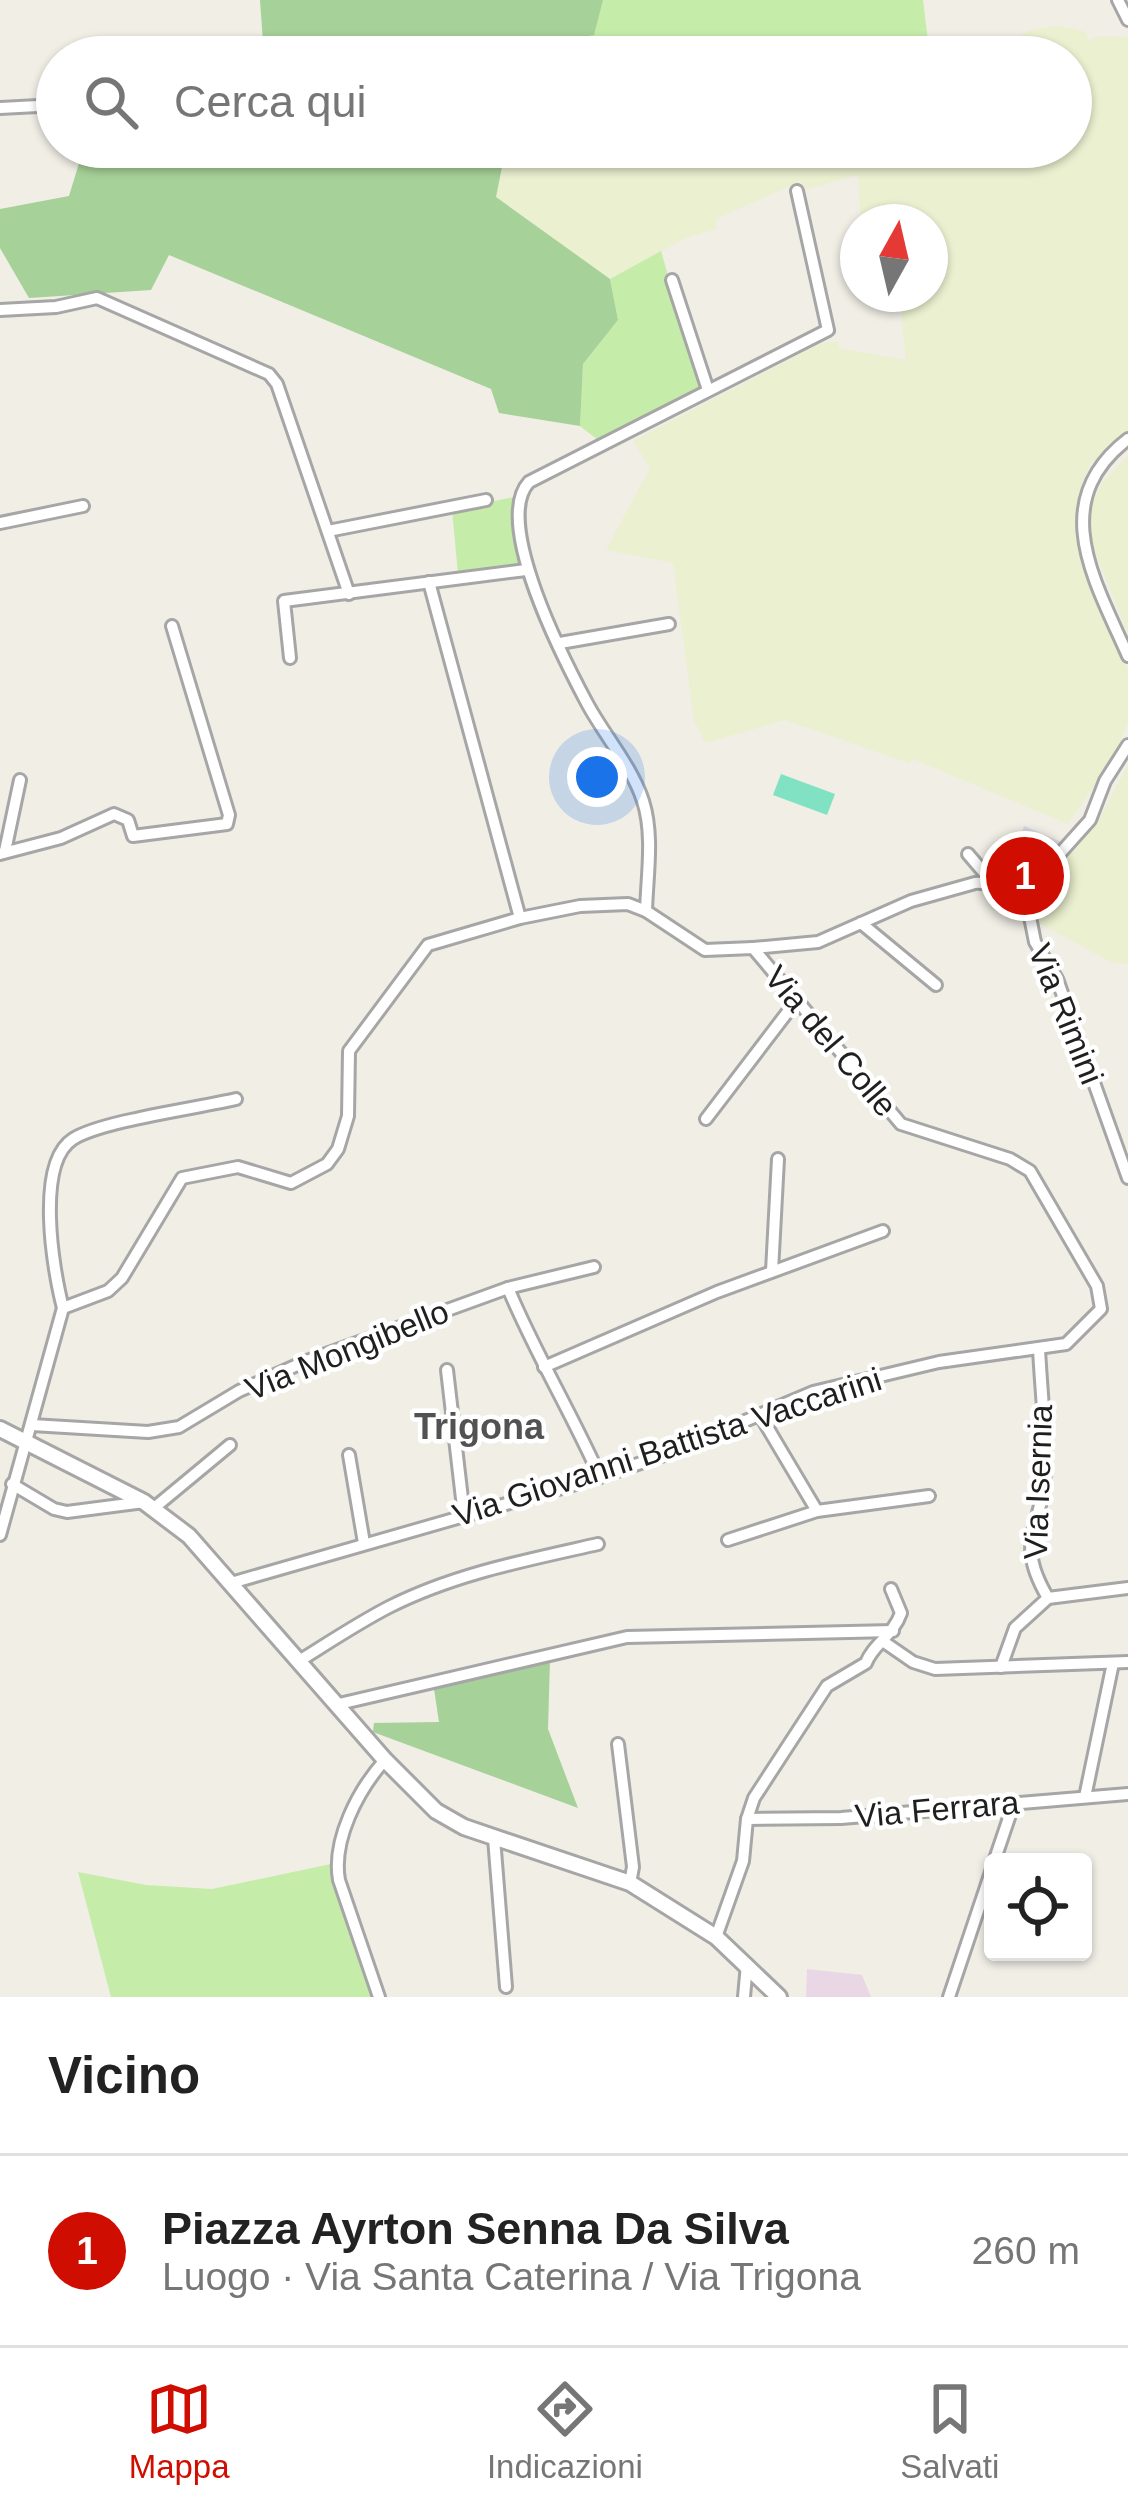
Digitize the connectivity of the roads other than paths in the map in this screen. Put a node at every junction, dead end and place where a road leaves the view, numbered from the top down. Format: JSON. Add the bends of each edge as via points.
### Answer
{"nodes":[{"id":1,"x":1118,"y":0,"type":"edge"},
{"id":2,"x":1128,"y":20,"type":"edge"},
{"id":3,"x":36,"y":106,"type":"edge"},
{"id":4,"x":0,"y":108,"type":"edge"},
{"id":5,"x":797,"y":191,"type":"dead end"},
{"id":6,"x":672,"y":280,"type":"dead end"},
{"id":7,"x":0,"y":310,"type":"edge"},
{"id":8,"x":708,"y":390,"type":"junction"},
{"id":9,"x":1128,"y":439,"type":"edge"},
{"id":10,"x":486,"y":500,"type":"dead end"},
{"id":11,"x":83,"y":506,"type":"dead end"},
{"id":12,"x":0,"y":523,"type":"edge"},
{"id":13,"x":328,"y":531,"type":"junction"},
{"id":14,"x":526,"y":569,"type":"junction"},
{"id":15,"x":429,"y":582,"type":"junction"},
{"id":16,"x":350,"y":594,"type":"junction"},
{"id":17,"x":669,"y":624,"type":"dead end"},
{"id":18,"x":172,"y":626,"type":"dead end"},
{"id":19,"x":560,"y":643,"type":"junction"},
{"id":20,"x":1128,"y":656,"type":"edge"},
{"id":21,"x":290,"y":658,"type":"dead end"},
{"id":22,"x":1128,"y":745,"type":"edge"},
{"id":23,"x":20,"y":780,"type":"dead end"},
{"id":24,"x":3,"y":852,"type":"edge"},
{"id":25,"x":968,"y":854,"type":"dead end"},
{"id":26,"x":986,"y":882,"type":"junction"},
{"id":27,"x":646,"y":911,"type":"junction"},
{"id":28,"x":1030,"y":917,"type":"junction"},
{"id":29,"x":520,"y":918,"type":"junction"},
{"id":30,"x":861,"y":923,"type":"junction"},
{"id":31,"x":753,"y":948,"type":"junction"},
{"id":32,"x":936,"y":985,"type":"dead end"},
{"id":33,"x":796,"y":1001,"type":"junction"},
{"id":34,"x":236,"y":1100,"type":"dead end"},
{"id":35,"x":706,"y":1119,"type":"dead end"},
{"id":36,"x":778,"y":1159,"type":"dead end"},
{"id":37,"x":1128,"y":1178,"type":"edge"},
{"id":38,"x":883,"y":1231,"type":"dead end"},
{"id":39,"x":594,"y":1267,"type":"dead end"},
{"id":40,"x":772,"y":1271,"type":"junction"},
{"id":41,"x":508,"y":1288,"type":"junction"},
{"id":42,"x":62,"y":1308,"type":"junction"},
{"id":43,"x":1086,"y":1326,"type":"joint"},
{"id":44,"x":1039,"y":1349,"type":"junction"},
{"id":45,"x":544,"y":1367,"type":"junction"},
{"id":46,"x":447,"y":1370,"type":"dead end"},
{"id":47,"x":760,"y":1415,"type":"junction"},
{"id":48,"x":0,"y":1429,"type":"edge"},
{"id":49,"x":29,"y":1432,"type":"junction"},
{"id":50,"x":230,"y":1445,"type":"dead end"},
{"id":51,"x":349,"y":1455,"type":"dead end"},
{"id":52,"x":600,"y":1477,"type":"junction"},
{"id":53,"x":12,"y":1484,"type":"junction"},
{"id":54,"x":929,"y":1496,"type":"dead end"},
{"id":55,"x":149,"y":1505,"type":"junction"},
{"id":56,"x":817,"y":1511,"type":"junction"},
{"id":57,"x":464,"y":1516,"type":"junction"},
{"id":58,"x":0,"y":1535,"type":"edge"},
{"id":59,"x":728,"y":1540,"type":"dead end"},
{"id":60,"x":364,"y":1543,"type":"junction"},
{"id":61,"x":598,"y":1544,"type":"dead end"},
{"id":62,"x":230,"y":1583,"type":"junction"},
{"id":63,"x":1128,"y":1588,"type":"edge"},
{"id":64,"x":891,"y":1589,"type":"dead end"},
{"id":65,"x":1048,"y":1598,"type":"junction"},
{"id":66,"x":893,"y":1630,"type":"junction"},
{"id":67,"x":884,"y":1642,"type":"junction"},
{"id":68,"x":299,"y":1661,"type":"junction"},
{"id":69,"x":1128,"y":1663,"type":"edge"},
{"id":70,"x":1113,"y":1664,"type":"junction"},
{"id":71,"x":1001,"y":1667,"type":"junction"},
{"id":72,"x":339,"y":1704,"type":"junction"},
{"id":73,"x":618,"y":1744,"type":"dead end"},
{"id":74,"x":385,"y":1760,"type":"junction"},
{"id":75,"x":1128,"y":1794,"type":"edge"},
{"id":76,"x":1085,"y":1797,"type":"junction"},
{"id":77,"x":1014,"y":1803,"type":"junction"},
{"id":78,"x":747,"y":1820,"type":"junction"},
{"id":79,"x":494,"y":1838,"type":"junction"},
{"id":80,"x":998,"y":1853,"type":"edge"},
{"id":81,"x":630,"y":1883,"type":"junction"},
{"id":82,"x":984,"y":1894,"type":"edge"},
{"id":83,"x":716,"y":1937,"type":"junction"},
{"id":84,"x":747,"y":1964,"type":"junction"},
{"id":85,"x":506,"y":1987,"type":"dead end"},
{"id":86,"x":379,"y":1997,"type":"edge"},
{"id":87,"x":744,"y":1997,"type":"edge"},
{"id":88,"x":779,"y":1997,"type":"edge"},
{"id":89,"x":949,"y":1997,"type":"edge"}],
"edges":[{"from":1,"to":2,"type":"street"},
{"from":3,"to":4,"type":"street"},
{"from":5,"to":8,"type":"street","via":[[828,330]]},
{"from":6,"to":8,"type":"street"},
{"from":7,"to":13,"type":"street","via":[[106,300],[269,374]]},
{"from":8,"to":14,"type":"street","via":[[529,482],[518,531]]},
{"from":9,"to":20,"type":"street","via":[[1088,490],[1080,528]]},
{"from":10,"to":13,"type":"street"},
{"from":11,"to":12,"type":"street"},
{"from":13,"to":16,"type":"street"},
{"from":14,"to":15,"type":"street"},
{"from":14,"to":19,"type":"street"},
{"from":15,"to":16,"type":"street"},
{"from":15,"to":29,"type":"street"},
{"from":16,"to":21,"type":"street","via":[[284,601]]},
{"from":17,"to":19,"type":"street"},
{"from":18,"to":24,"type":"street","via":[[227,824],[133,836],[128,820],[113,814]]},
{"from":19,"to":27,"type":"street","via":[[641,795]]},
{"from":22,"to":28,"type":"street","via":[[1090,820],[1046,869]]},
{"from":23,"to":24,"type":"street"},
{"from":25,"to":26,"type":"street"},
{"from":26,"to":28,"type":"street"},
{"from":26,"to":30,"type":"street"},
{"from":27,"to":29,"type":"street","via":[[612,903]]},
{"from":27,"to":31,"type":"street","name":"Via del Colle","via":[[705,950]]},
{"from":28,"to":37,"type":"street","name":"Via Rimini"},
{"from":29,"to":42,"type":"street","via":[[443,938],[418,955],[349,1051],[348,1116],[327,1164],[291,1183],[238,1168],[182,1178],[122,1278]]},
{"from":30,"to":31,"type":"street","via":[[818,942]]},
{"from":30,"to":32,"type":"street"},
{"from":31,"to":33,"type":"street","name":"Via del Colle"},
{"from":33,"to":35,"type":"street"},
{"from":33,"to":43,"type":"street","name":"Via del Colle","via":[[901,1124],[1030,1171],[1097,1286],[1101,1309]]},
{"from":34,"to":42,"type":"street","via":[[96,1130],[63,1148],[53,1166],[52,1209]]},
{"from":36,"to":40,"type":"street"},
{"from":38,"to":40,"type":"street"},
{"from":39,"to":41,"type":"street","name":"Via Mongibello"},
{"from":40,"to":45,"type":"street"},
{"from":41,"to":45,"type":"street"},
{"from":41,"to":49,"type":"street","name":"Via Mongibello","via":[[304,1362],[179,1427]]},
{"from":42,"to":49,"type":"street"},
{"from":43,"to":44,"type":"street","name":"Via Giovanni Battista Vaccarini","via":[[1066,1344]]},
{"from":44,"to":47,"type":"street","name":"Via Giovanni Battista Vaccarini","via":[[881,1374]]},
{"from":44,"to":65,"type":"street","name":"Via Isernia","via":[[1045,1476],[1030,1554]]},
{"from":45,"to":52,"type":"street"},
{"from":46,"to":57,"type":"street"},
{"from":47,"to":52,"type":"street","name":"Via Giovanni Battista Vaccarini"},
{"from":47,"to":56,"type":"street"},
{"from":48,"to":49,"type":"street"},
{"from":49,"to":53,"type":"street"},
{"from":49,"to":55,"type":"street"},
{"from":50,"to":55,"type":"street"},
{"from":51,"to":60,"type":"street"},
{"from":52,"to":57,"type":"street","name":"Via Giovanni Battista Vaccarini"},
{"from":53,"to":55,"type":"street","via":[[67,1511]]},
{"from":53,"to":58,"type":"street"},
{"from":54,"to":56,"type":"street"},
{"from":55,"to":62,"type":"street"},
{"from":56,"to":59,"type":"street"},
{"from":57,"to":60,"type":"street","name":"Via Giovanni Battista Vaccarini"},
{"from":60,"to":62,"type":"street","name":"Via Giovanni Battista Vaccarini"},
{"from":61,"to":68,"type":"street","via":[[440,1585]]},
{"from":62,"to":68,"type":"street"},
{"from":63,"to":65,"type":"street"},
{"from":64,"to":66,"type":"street","via":[[901,1613]]},
{"from":65,"to":71,"type":"street","name":"Via Isernia","via":[[1015,1628]]},
{"from":66,"to":67,"type":"street"},
{"from":66,"to":72,"type":"street","via":[[627,1637]]},
{"from":67,"to":71,"type":"street","via":[[934,1669]]},
{"from":67,"to":78,"type":"street","via":[[859,1669],[827,1686]]},
{"from":68,"to":72,"type":"street"},
{"from":69,"to":70,"type":"street"},
{"from":70,"to":71,"type":"street"},
{"from":70,"to":76,"type":"street"},
{"from":72,"to":74,"type":"street"},
{"from":73,"to":81,"type":"street"},
{"from":74,"to":79,"type":"street","via":[[436,1811]]},
{"from":74,"to":86,"type":"street","via":[[360,1793],[337,1861]]},
{"from":75,"to":76,"type":"street","name":"Via Ferrara"},
{"from":76,"to":77,"type":"street","name":"Via Ferrara"},
{"from":77,"to":78,"type":"street","name":"Via Ferrara"},
{"from":77,"to":80,"type":"street"},
{"from":78,"to":83,"type":"street"},
{"from":79,"to":81,"type":"street"},
{"from":79,"to":85,"type":"street"},
{"from":81,"to":83,"type":"street"},
{"from":82,"to":89,"type":"street"},
{"from":83,"to":84,"type":"street"},
{"from":84,"to":87,"type":"street"},
{"from":84,"to":88,"type":"street"}]}
